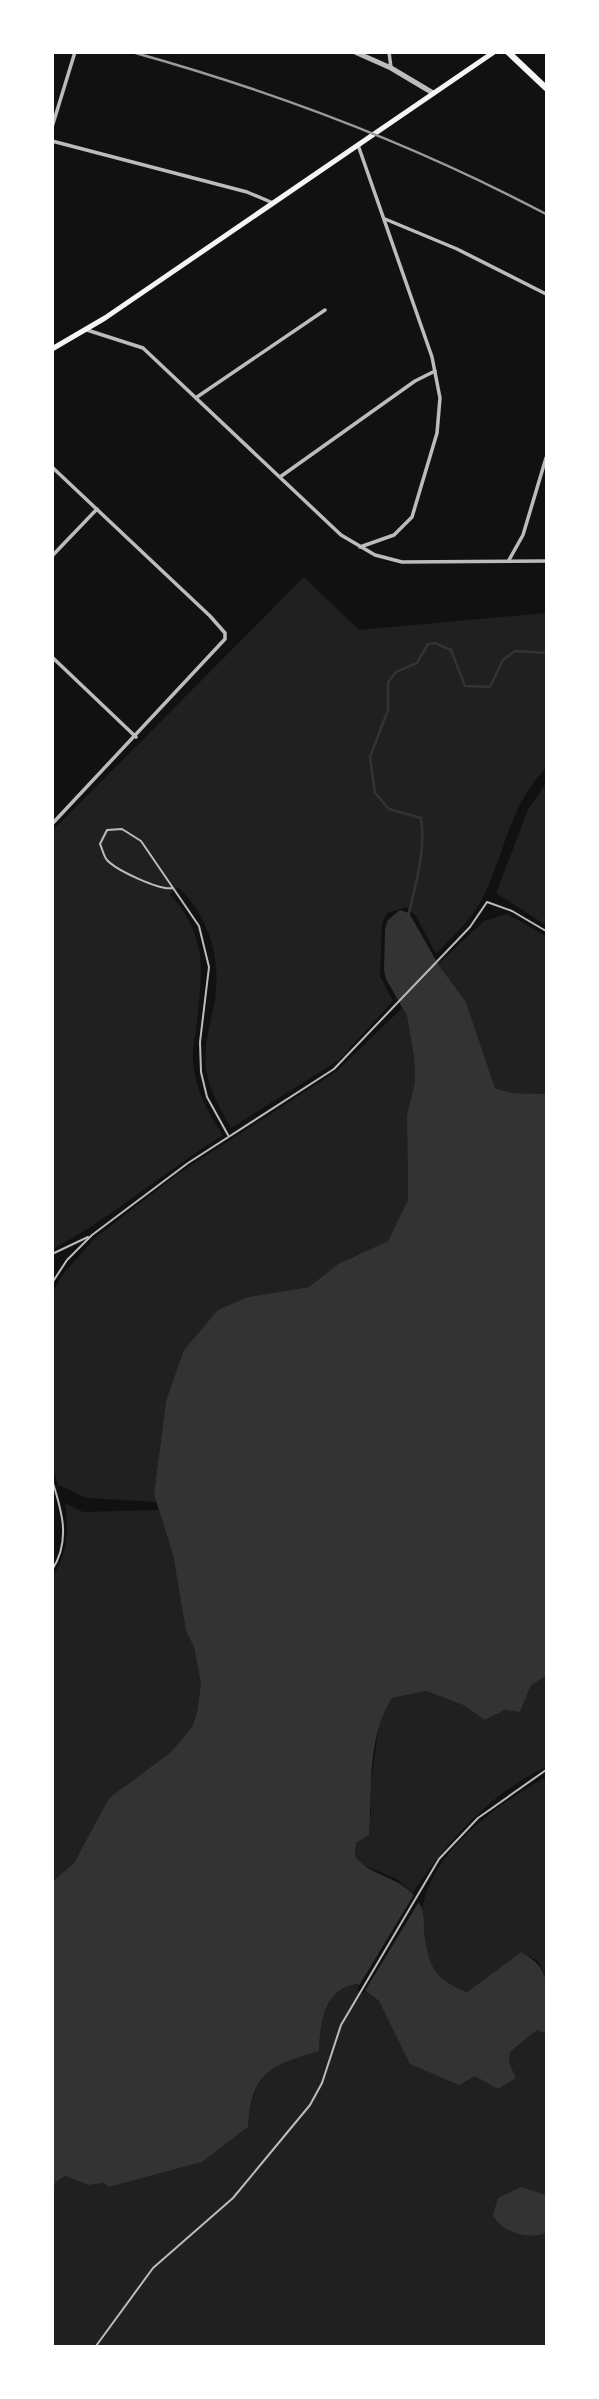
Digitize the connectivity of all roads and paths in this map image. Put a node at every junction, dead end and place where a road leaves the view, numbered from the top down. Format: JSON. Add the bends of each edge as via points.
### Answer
{"nodes":[{"id":1,"x":75,"y":52,"type":"edge"},
{"id":2,"x":355,"y":52,"type":"edge"},
{"id":3,"x":389,"y":52,"type":"edge"},
{"id":4,"x":494,"y":52,"type":"edge"},
{"id":5,"x":508,"y":52,"type":"edge"},
{"id":6,"x":391,"y":68,"type":"junction"},
{"id":7,"x":547,"y":88,"type":"edge"},
{"id":8,"x":433,"y":93,"type":"junction"},
{"id":9,"x":52,"y":127,"type":"edge"},
{"id":10,"x":52,"y":141,"type":"edge"},
{"id":11,"x":358,"y":145,"type":"junction"},
{"id":12,"x":273,"y":203,"type":"junction"},
{"id":13,"x":385,"y":219,"type":"junction"},
{"id":14,"x":547,"y":294,"type":"edge"},
{"id":15,"x":325,"y":310,"type":"dead end"},
{"id":16,"x":86,"y":330,"type":"junction"},
{"id":17,"x":52,"y":349,"type":"edge"},
{"id":18,"x":435,"y":371,"type":"junction"},
{"id":19,"x":196,"y":398,"type":"junction"},
{"id":20,"x":547,"y":458,"type":"edge"},
{"id":21,"x":52,"y":467,"type":"edge"},
{"id":22,"x":280,"y":477,"type":"junction"},
{"id":23,"x":97,"y":509,"type":"junction"},
{"id":24,"x":360,"y":547,"type":"junction"},
{"id":25,"x":52,"y":556,"type":"edge"},
{"id":26,"x":509,"y":561,"type":"junction"},
{"id":27,"x":547,"y":561,"type":"edge"},
{"id":28,"x":52,"y":657,"type":"edge"},
{"id":29,"x":136,"y":737,"type":"junction"},
{"id":30,"x":52,"y":824,"type":"edge"},
{"id":31,"x":173,"y":888,"type":"junction"},
{"id":32,"x":547,"y":931,"type":"edge"},
{"id":33,"x":229,"y":1136,"type":"junction"},
{"id":34,"x":92,"y":1235,"type":"junction"},
{"id":35,"x":52,"y":1254,"type":"edge"},
{"id":36,"x":52,"y":1283,"type":"edge"},
{"id":37,"x":52,"y":1480,"type":"edge"},
{"id":38,"x":52,"y":1570,"type":"edge"},
{"id":39,"x":547,"y":1770,"type":"edge"},
{"id":40,"x":96,"y":2347,"type":"edge"}],
"edges":[{"from":1,"to":9,"type":"street"},
{"from":2,"to":6,"type":"street"},
{"from":3,"to":6,"type":"street"},
{"from":4,"to":8,"type":"main road"},
{"from":5,"to":7,"type":"main road"},
{"from":6,"to":8,"type":"street"},
{"from":8,"to":11,"type":"main road"},
{"from":10,"to":12,"type":"street","via":[[247,192]]},
{"from":11,"to":12,"type":"main road"},
{"from":11,"to":13,"type":"street"},
{"from":12,"to":16,"type":"main road"},
{"from":13,"to":14,"type":"street"},
{"from":13,"to":18,"type":"street"},
{"from":15,"to":19,"type":"street"},
{"from":16,"to":17,"type":"main road"},
{"from":16,"to":19,"type":"street","via":[[143,348]]},
{"from":18,"to":22,"type":"street"},
{"from":18,"to":24,"type":"street","via":[[440,417],[417,508],[394,535]]},
{"from":19,"to":22,"type":"street"},
{"from":20,"to":26,"type":"street","via":[[523,535]]},
{"from":21,"to":23,"type":"street"},
{"from":22,"to":24,"type":"street"},
{"from":23,"to":25,"type":"street"},
{"from":23,"to":29,"type":"street","via":[[221,628],[225,639]]},
{"from":24,"to":26,"type":"street","via":[[402,562]]},
{"from":26,"to":27,"type":"street"},
{"from":28,"to":29,"type":"street"},
{"from":29,"to":30,"type":"street"},
{"from":31,"to":31,"type":"lane","via":[[151,885],[107,860],[100,844],[107,830],[122,829],[141,841]]},
{"from":31,"to":33,"type":"lane","via":[[205,945],[209,967],[201,1072],[210,1104]]},
{"from":32,"to":33,"type":"lane","via":[[487,902],[470,927],[334,1069]]},
{"from":33,"to":34,"type":"lane"},
{"from":34,"to":35,"type":"lane"},
{"from":34,"to":36,"type":"lane","via":[[67,1259]]},
{"from":37,"to":38,"type":"lane","via":[[64,1529],[61,1554]]},
{"from":39,"to":40,"type":"lane","via":[[457,1838],[439,1859],[341,2025],[310,2105],[233,2198],[153,2268]]}]}
